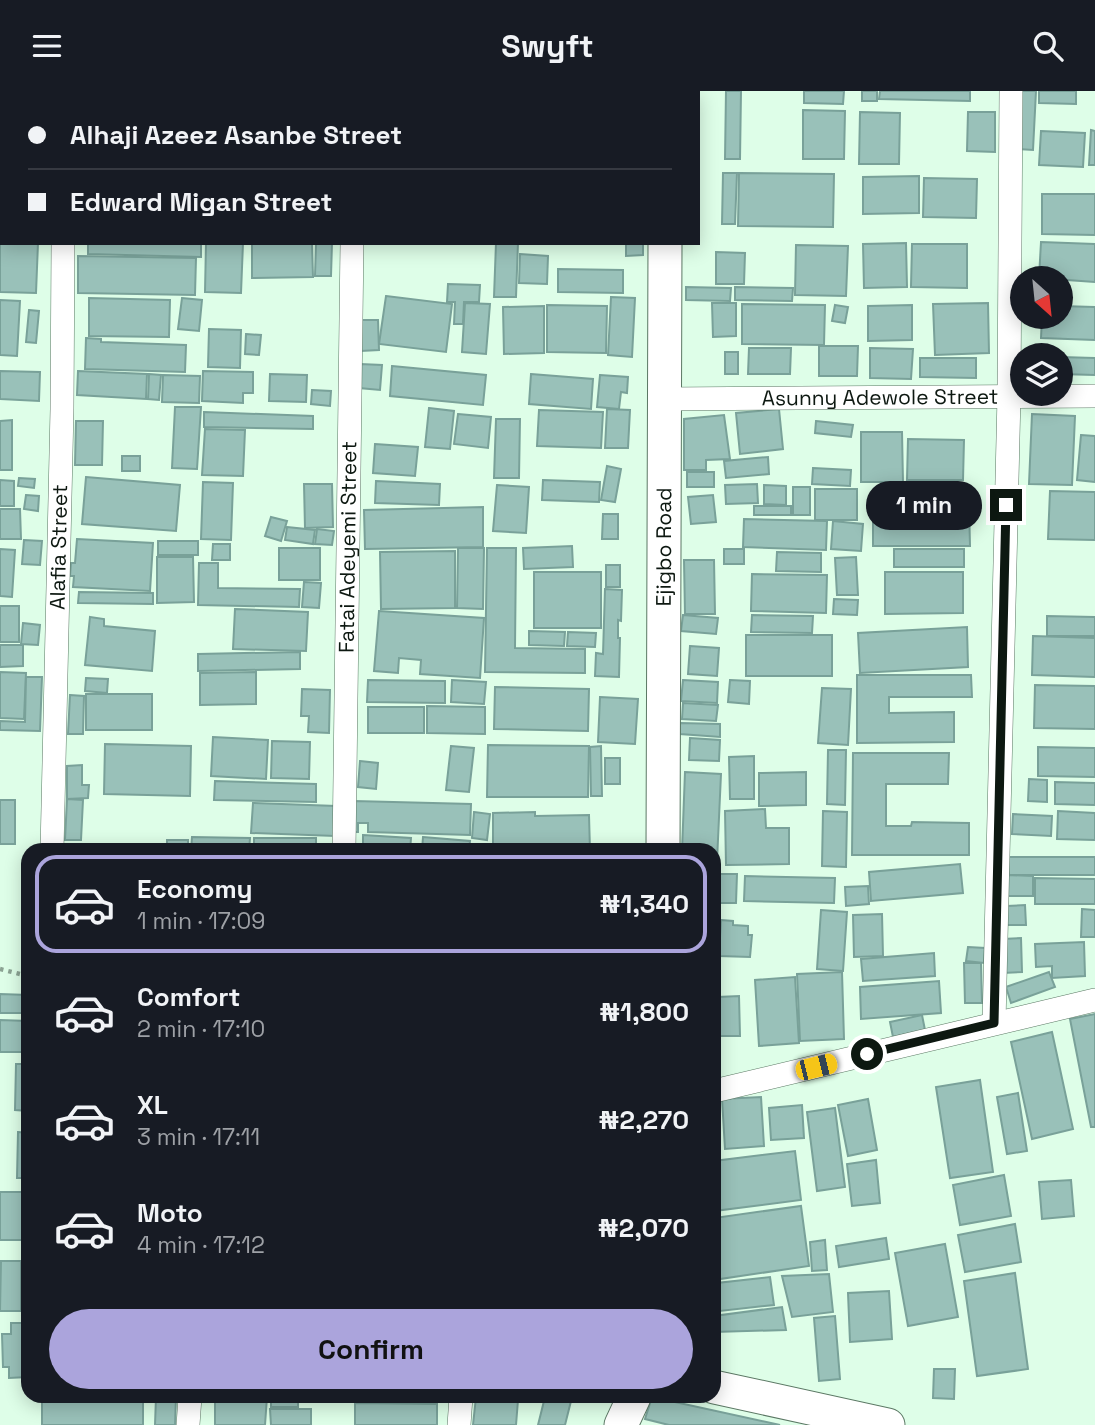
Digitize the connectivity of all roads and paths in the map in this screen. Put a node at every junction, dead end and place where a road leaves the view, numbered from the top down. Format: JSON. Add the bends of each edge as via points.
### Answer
{"nodes":[{"id":1,"x":1011,"y":91,"type":"edge"},
{"id":2,"x":63,"y":245,"type":"edge"},
{"id":3,"x":352,"y":245,"type":"edge"},
{"id":4,"x":665,"y":245,"type":"edge"},
{"id":5,"x":1009,"y":396,"type":"junction"},
{"id":6,"x":1095,"y":396,"type":"edge"},
{"id":7,"x":665,"y":399,"type":"junction"},
{"id":8,"x":52,"y":843,"type":"edge"},
{"id":9,"x":344,"y":843,"type":"edge"},
{"id":10,"x":663,"y":843,"type":"edge"},
{"id":11,"x":0,"y":969,"type":"edge"},
{"id":12,"x":21,"y":974,"type":"edge"},
{"id":13,"x":1095,"y":1000,"type":"edge"},
{"id":14,"x":994,"y":1023,"type":"junction"},
{"id":15,"x":721,"y":1089,"type":"edge"},
{"id":16,"x":721,"y":1389,"type":"edge"},
{"id":17,"x":190,"y":1403,"type":"edge"},
{"id":18,"x":461,"y":1403,"type":"edge"},
{"id":19,"x":631,"y":1403,"type":"edge"},
{"id":20,"x":188,"y":1425,"type":"edge"},
{"id":21,"x":459,"y":1425,"type":"edge"},
{"id":22,"x":621,"y":1425,"type":"edge"},
{"id":23,"x":888,"y":1425,"type":"edge"}],
"edges":[{"from":1,"to":5,"type":"street"},
{"from":2,"to":8,"type":"street","name":"Alafia Street"},
{"from":3,"to":9,"type":"street","name":"Fatai Adeyemi Street"},
{"from":4,"to":7,"type":"street","name":"Ejigbo Road"},
{"from":5,"to":6,"type":"street","name":"Asunny Adewole Street"},
{"from":5,"to":7,"type":"street","name":"Asunny Adewole Street"},
{"from":5,"to":14,"type":"street"},
{"from":7,"to":10,"type":"street","name":"Ejigbo Road"},
{"from":11,"to":12,"type":"path"},
{"from":13,"to":14,"type":"street"},
{"from":14,"to":15,"type":"street"},
{"from":16,"to":23,"type":"street"},
{"from":17,"to":20,"type":"street"},
{"from":18,"to":21,"type":"street"},
{"from":19,"to":22,"type":"street"}]}
